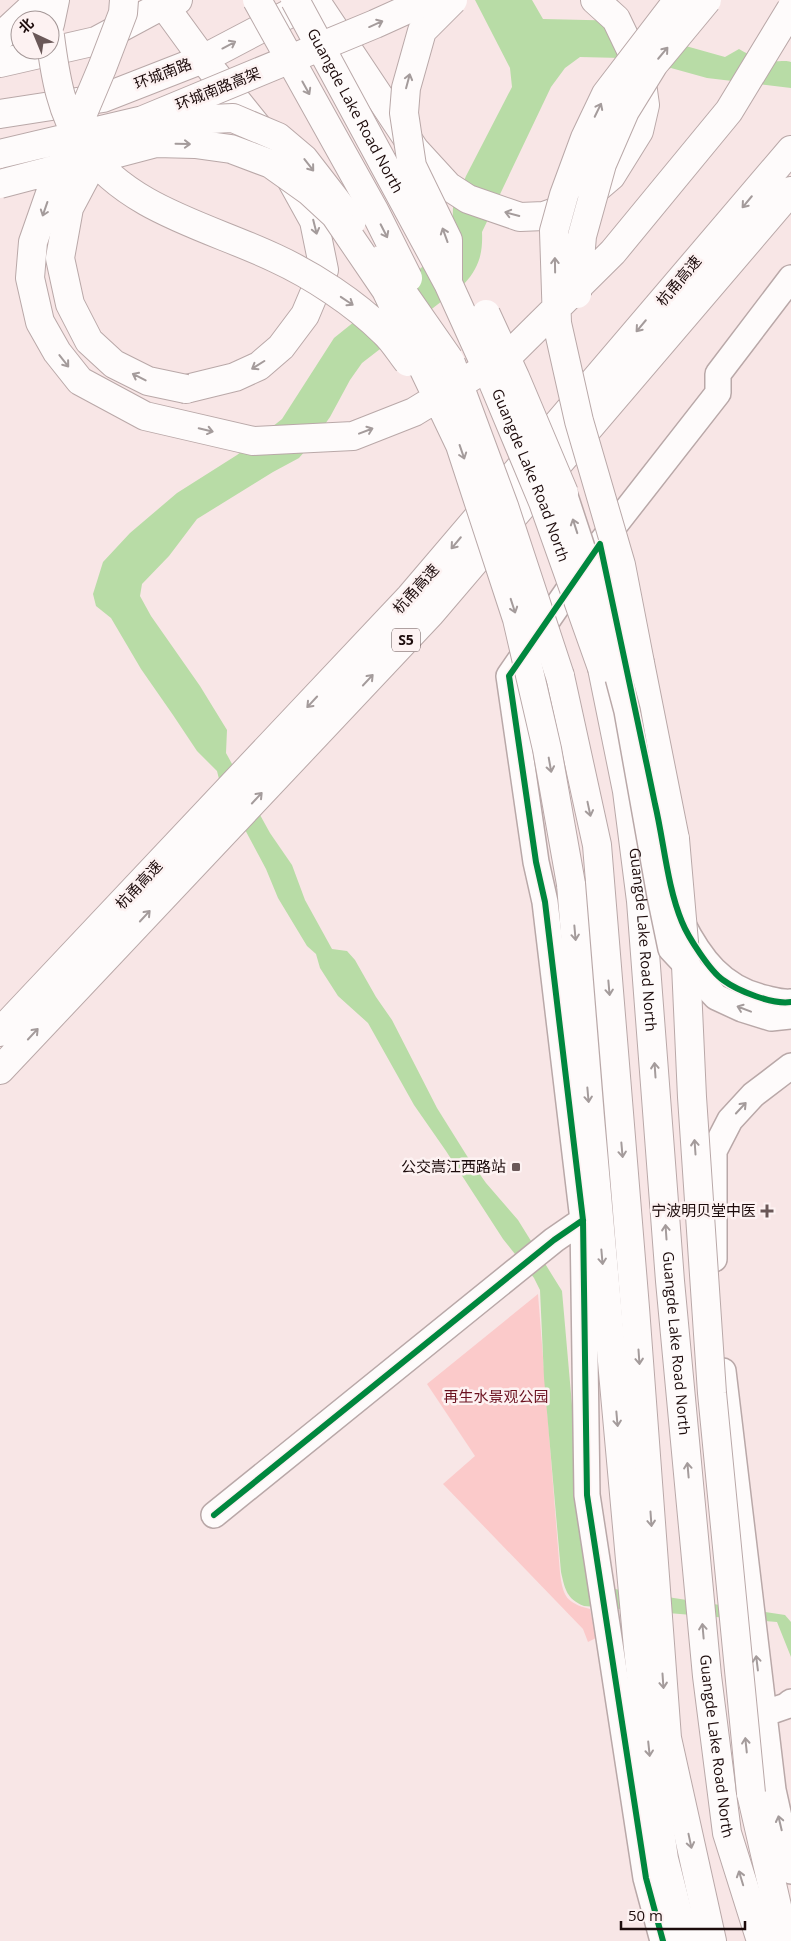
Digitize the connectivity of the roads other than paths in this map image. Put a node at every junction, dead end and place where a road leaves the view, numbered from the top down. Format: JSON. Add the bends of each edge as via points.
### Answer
{"nodes":[{"id":1,"x":40,"y":0,"type":"edge"},
{"id":2,"x":124,"y":0,"type":"edge"},
{"id":3,"x":257,"y":0,"type":"edge"},
{"id":4,"x":295,"y":0,"type":"edge"},
{"id":5,"x":315,"y":0,"type":"edge"},
{"id":6,"x":428,"y":0,"type":"edge"},
{"id":7,"x":453,"y":0,"type":"edge"},
{"id":8,"x":595,"y":0,"type":"edge"},
{"id":9,"x":678,"y":0,"type":"edge"},
{"id":10,"x":707,"y":0,"type":"edge"},
{"id":11,"x":167,"y":2,"type":"edge"},
{"id":12,"x":791,"y":9,"type":"edge"},
{"id":13,"x":0,"y":37,"type":"edge"},
{"id":14,"x":203,"y":59,"type":"junction"},
{"id":15,"x":53,"y":60,"type":"edge"},
{"id":16,"x":0,"y":64,"type":"edge"},
{"id":17,"x":0,"y":114,"type":"edge"},
{"id":18,"x":0,"y":154,"type":"edge"},
{"id":19,"x":785,"y":158,"type":"edge"},
{"id":20,"x":0,"y":184,"type":"edge"},
{"id":21,"x":791,"y":190,"type":"edge"},
{"id":22,"x":791,"y":278,"type":"edge"},
{"id":23,"x":448,"y":283,"type":"junction"},
{"id":24,"x":449,"y":359,"type":"junction"},
{"id":25,"x":447,"y":418,"type":"junction"},
{"id":26,"x":596,"y":483,"type":"junction"},
{"id":27,"x":564,"y":493,"type":"joint"},
{"id":28,"x":600,"y":544,"type":"junction"},
{"id":29,"x":791,"y":1002,"type":"edge"},
{"id":30,"x":791,"y":1016,"type":"edge"},
{"id":31,"x":0,"y":1032,"type":"edge"},
{"id":32,"x":791,"y":1066,"type":"edge"},
{"id":33,"x":0,"y":1070,"type":"edge"},
{"id":34,"x":583,"y":1220,"type":"junction"},
{"id":35,"x":214,"y":1515,"type":"dead end"},
{"id":36,"x":791,"y":1702,"type":"edge"},
{"id":37,"x":763,"y":1714,"type":"junction"},
{"id":38,"x":791,"y":1871,"type":"edge"},
{"id":39,"x":663,"y":1941,"type":"edge"},
{"id":40,"x":685,"y":1941,"type":"edge"},
{"id":41,"x":712,"y":1941,"type":"edge"},
{"id":42,"x":761,"y":1941,"type":"edge"},
{"id":43,"x":785,"y":1941,"type":"edge"}],
"edges":[{"from":1,"to":13,"type":"main road"},
{"from":2,"to":12,"type":"main road","one_way":true,"bridge":true,"via":[[123,13],[33,242],[30,278],[40,322],[57,352],[80,381],[145,416],[253,441],[353,436],[414,412],[512,352],[613,252],[729,111]]},
{"from":3,"to":24,"type":"main road","name":"Guangde Lake Road North","one_way":true,"bridge":true,"via":[[374,210]]},
{"from":4,"to":23,"type":"main road","name":"Guangde Lake Road North","bridge":true},
{"from":8,"to":5,"type":"main road","one_way":true,"bridge":true,"via":[[616,19],[640,69],[645,105],[639,131],[611,176],[578,204],[544,216],[520,216],[499,210],[468,199],[448,186],[415,150]]},
{"from":14,"to":5,"type":"main road","name":"环城南路","one_way":true},
{"from":18,"to":6,"type":"main road","name":"环城南路高架","one_way":true,"bridge":true,"via":[[143,120]]},
{"from":23,"to":7,"type":"main road","one_way":true,"bridge":true,"via":[[448,240],[412,166],[404,113],[406,88],[422,31]]},
{"from":26,"to":9,"type":"main road","one_way":true,"bridge":true,"via":[[557,322],[554,232],[584,138],[606,94]]},
{"from":26,"to":10,"type":"main road","one_way":true,"bridge":true,"via":[[579,370],[576,326],[582,236],[602,164],[625,111],[654,64]]},
{"from":11,"to":14,"type":"main road"},
{"from":11,"to":16,"type":"main road","via":[[96,41]]},
{"from":14,"to":17,"type":"main road","name":"环城南路","via":[[103,98]]},
{"from":14,"to":24,"type":"main road","one_way":true,"bridge":true,"via":[[274,148],[314,221],[324,270],[305,315],[280,347],[259,366],[235,377],[186,389],[148,381],[114,364],[89,341],[70,304],[60,258],[68,208],[87,174],[112,145],[150,127],[188,120],[233,118],[278,137],[304,159],[362,233]]},
{"from":15,"to":25,"type":"main road","one_way":true,"bridge":true,"via":[[65,112],[84,147],[106,173],[148,203],[277,258],[355,307],[385,333]]},
{"from":19,"to":31,"type":"main road","name":"杭甬高速","number":"S5","one_way":true,"via":[[410,597]]},
{"from":20,"to":25,"type":"main road","one_way":true,"bridge":true,"via":[[156,143],[231,149],[271,164],[309,191],[335,215],[386,290]]},
{"from":33,"to":21,"type":"main road","name":"杭甬高速","number":"S5","one_way":true,"via":[[430,614]]},
{"from":22,"to":28,"type":"street","via":[[718,374],[718,394]]},
{"from":23,"to":27,"type":"main road","bridge":true,"via":[[486,314]]},
{"from":42,"to":23,"type":"main road","name":"Guangde Lake Road North","one_way":true,"bridge":true,"via":[[728,1833],[707,1676],[670,1280],[641,901],[614,721],[602,668],[543,502]]},
{"from":24,"to":41,"type":"main road","name":"Guangde Lake Road North","one_way":true,"bridge":true,"via":[[504,506],[560,676],[597,845],[668,1738]]},
{"from":25,"to":40,"type":"main road","one_way":true,"bridge":true,"via":[[460,445],[517,618],[547,749],[571,884],[638,1648],[664,1859]]},
{"from":43,"to":26,"type":"main road","one_way":true,"bridge":true,"via":[[751,1793],[712,1393],[686,965],[674,839],[621,565]]},
{"from":30,"to":27,"type":"street","one_way":true,"bridge":true,"via":[[771,1018],[716,997],[671,949],[627,711],[590,572]]},
{"from":28,"to":29,"type":"street","via":[[667,871],[682,923],[705,960],[723,980],[755,996]]},
{"from":28,"to":34,"type":"street","via":[[509,676],[536,862],[545,902]]},
{"from":37,"to":32,"type":"street","one_way":true,"via":[[714,1297],[714,1152],[730,1120],[753,1095]]},
{"from":34,"to":35,"type":"street"},
{"from":34,"to":39,"type":"street","via":[[587,1495],[646,1878]]},
{"from":36,"to":37,"type":"street"},
{"from":38,"to":37,"type":"street","one_way":true,"via":[[772,1790]]}]}
